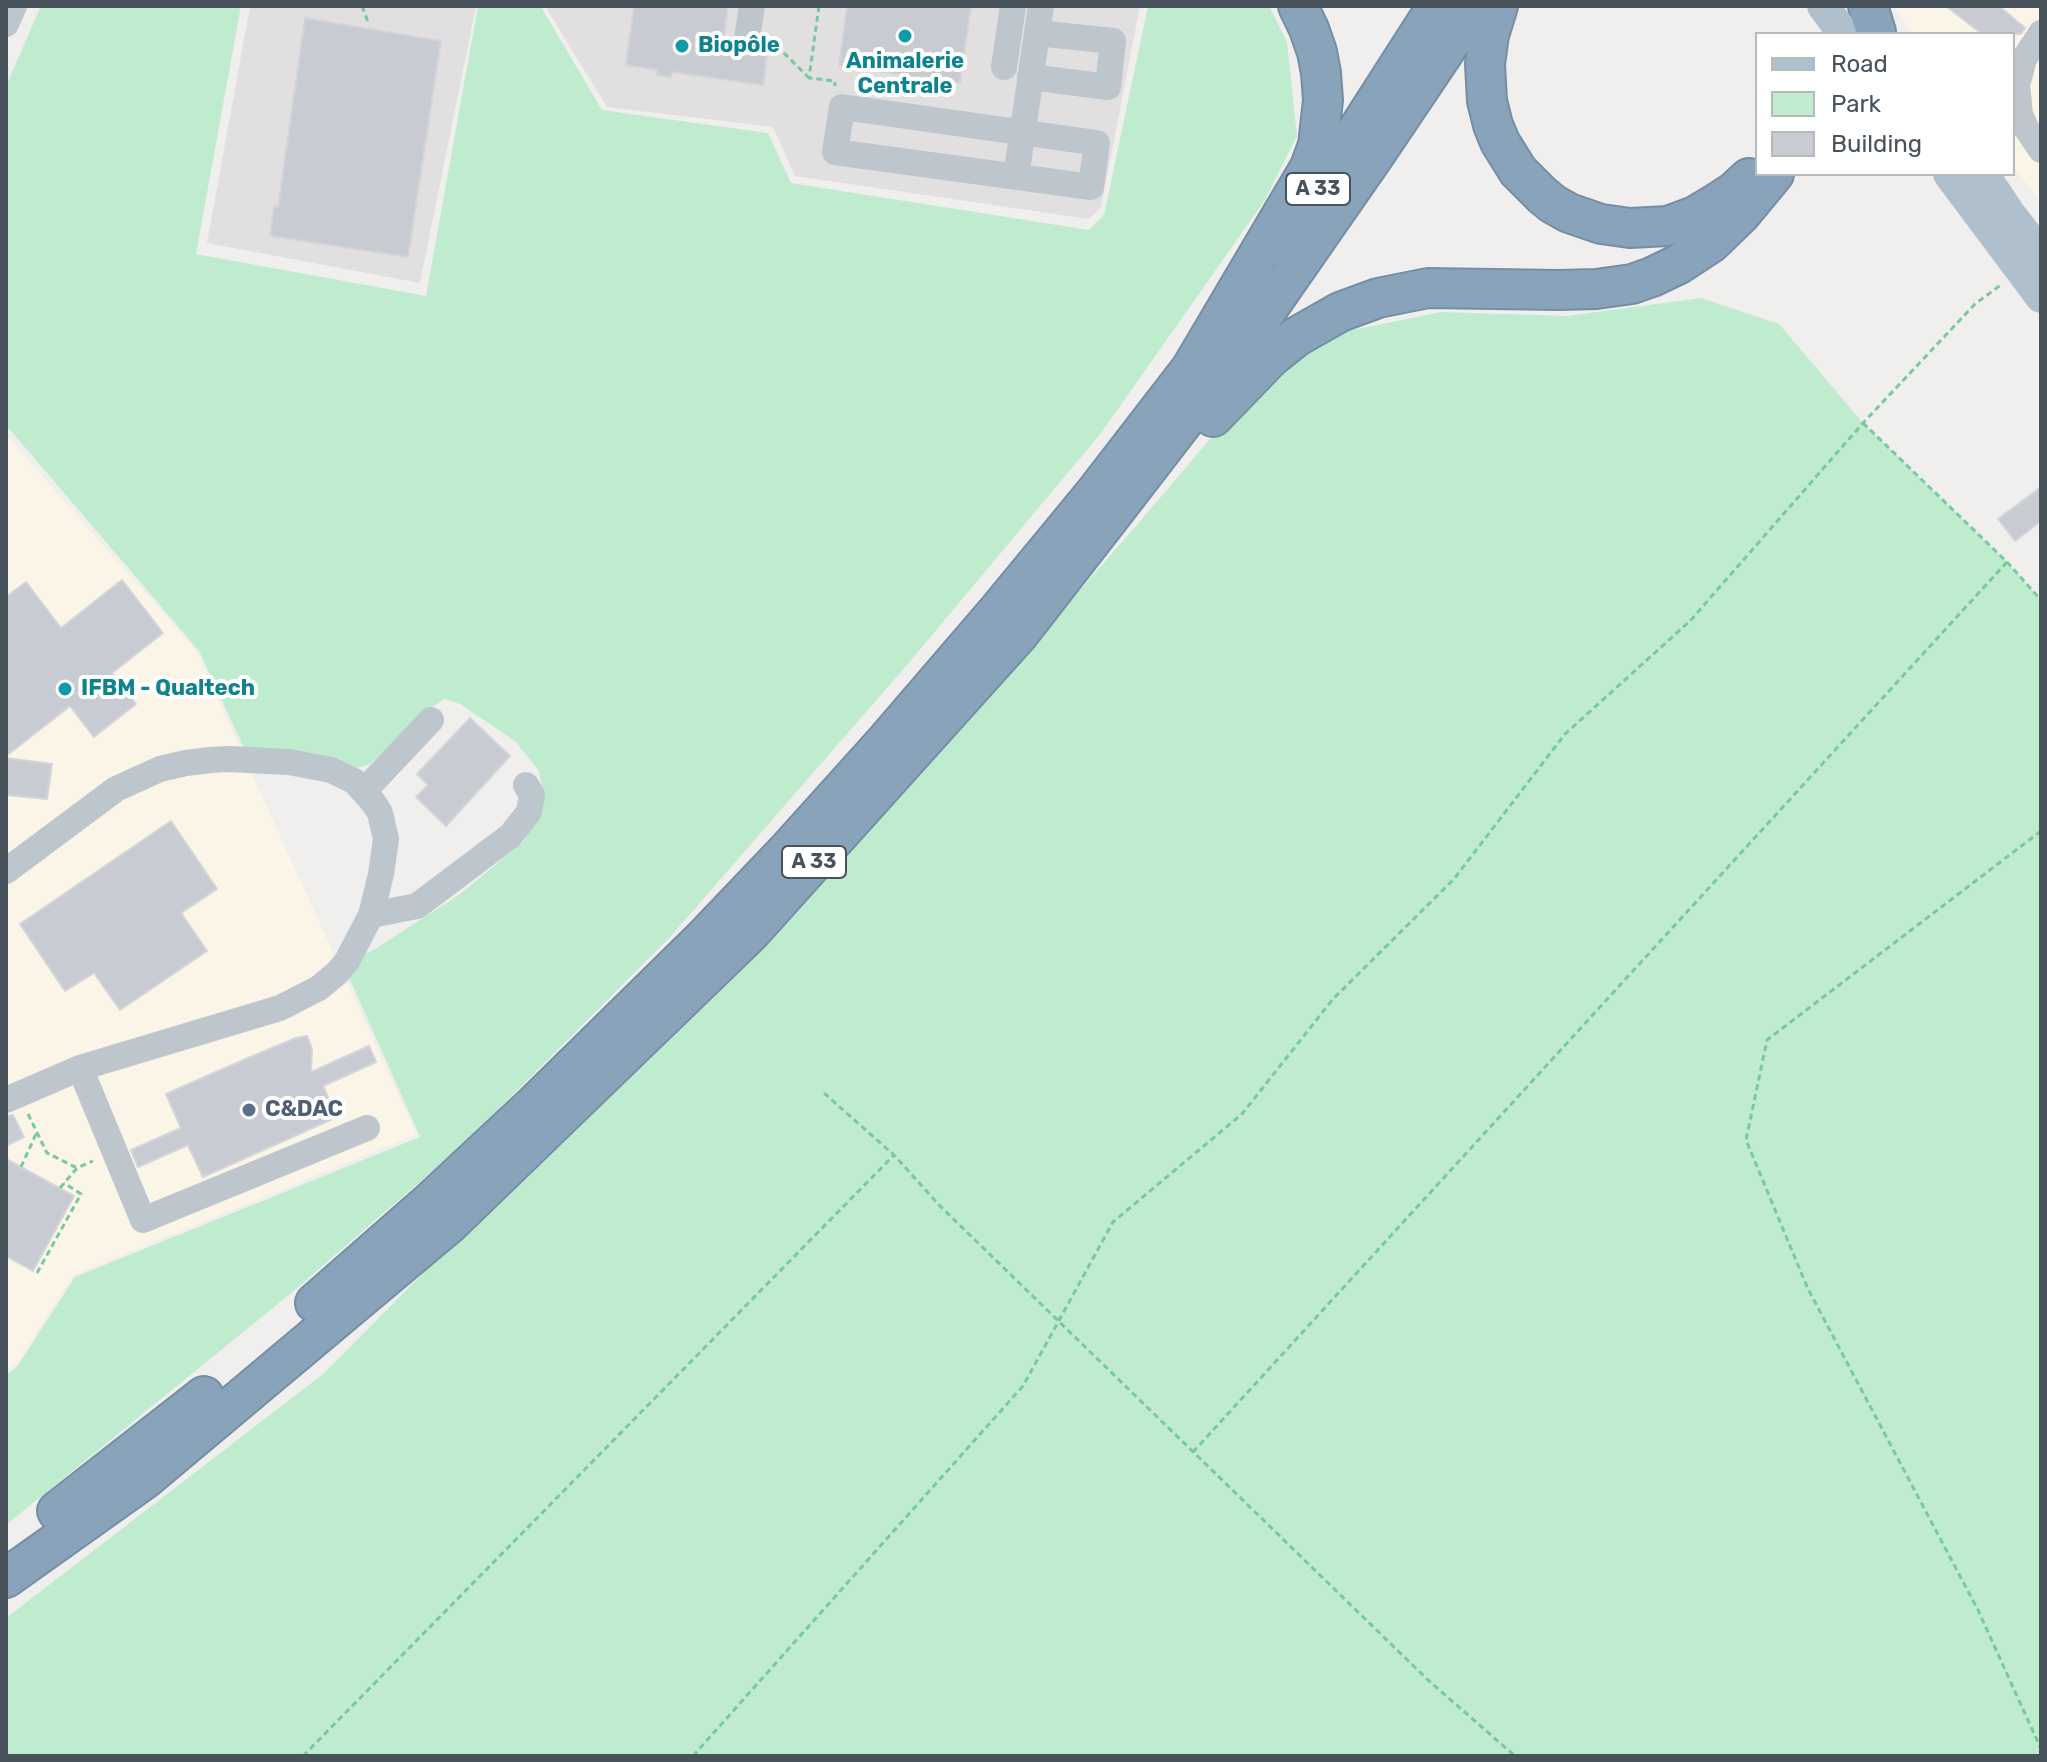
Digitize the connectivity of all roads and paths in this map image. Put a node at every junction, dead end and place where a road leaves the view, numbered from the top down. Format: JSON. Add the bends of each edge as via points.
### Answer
{"nodes":[{"id":1,"x":14,"y":6,"type":"edge"},
{"id":2,"x":362,"y":6,"type":"edge"},
{"id":3,"x":752,"y":6,"type":"edge"},
{"id":4,"x":819,"y":6,"type":"edge"},
{"id":5,"x":1013,"y":6,"type":"edge"},
{"id":6,"x":1041,"y":6,"type":"edge"},
{"id":7,"x":1298,"y":6,"type":"edge"},
{"id":8,"x":1437,"y":6,"type":"edge"},
{"id":9,"x":1475,"y":6,"type":"edge"},
{"id":10,"x":1498,"y":6,"type":"edge"},
{"id":11,"x":1823,"y":6,"type":"edge"},
{"id":12,"x":368,"y":22,"type":"dead end"},
{"id":13,"x":1865,"y":22,"type":"edge"},
{"id":14,"x":6,"y":24,"type":"edge"},
{"id":15,"x":1037,"y":33,"type":"junction"},
{"id":16,"x":2041,"y":33,"type":"edge"},
{"id":17,"x":747,"y":39,"type":"joint"},
{"id":18,"x":1004,"y":67,"type":"dead end"},
{"id":19,"x":1030,"y":77,"type":"junction"},
{"id":20,"x":809,"y":78,"type":"junction"},
{"id":21,"x":842,"y":107,"type":"junction"},
{"id":22,"x":1022,"y":132,"type":"junction"},
{"id":23,"x":2041,"y":150,"type":"edge"},
{"id":24,"x":1755,"y":172,"type":"edge"},
{"id":25,"x":1772,"y":176,"type":"edge"},
{"id":26,"x":1016,"y":177,"type":"junction"},
{"id":27,"x":1965,"y":180,"type":"edge"},
{"id":28,"x":2031,"y":262,"type":"edge"},
{"id":29,"x":2041,"y":297,"type":"edge"},
{"id":30,"x":1192,"y":367,"type":"junction"},
{"id":31,"x":1863,"y":423,"type":"junction"},
{"id":32,"x":1116,"y":509,"type":"junction"},
{"id":33,"x":2007,"y":562,"type":"junction"},
{"id":34,"x":2041,"y":600,"type":"edge"},
{"id":35,"x":431,"y":720,"type":"dead end"},
{"id":36,"x":526,"y":785,"type":"dead end"},
{"id":37,"x":364,"y":791,"type":"junction"},
{"id":38,"x":2041,"y":831,"type":"edge"},
{"id":39,"x":6,"y":871,"type":"edge"},
{"id":40,"x":371,"y":915,"type":"junction"},
{"id":41,"x":80,"y":1068,"type":"junction"},
{"id":42,"x":824,"y":1093,"type":"dead end"},
{"id":43,"x":12,"y":1097,"type":"edge"},
{"id":44,"x":367,"y":1128,"type":"dead end"},
{"id":45,"x":36,"y":1132,"type":"junction"},
{"id":46,"x":114,"y":1153,"type":"junction"},
{"id":47,"x":894,"y":1155,"type":"junction"},
{"id":48,"x":21,"y":1167,"type":"dead end"},
{"id":49,"x":77,"y":1168,"type":"junction"},
{"id":50,"x":64,"y":1183,"type":"junction"},
{"id":51,"x":60,"y":1188,"type":"dead end"},
{"id":52,"x":37,"y":1273,"type":"dead end"},
{"id":53,"x":1059,"y":1322,"type":"junction"},
{"id":54,"x":1193,"y":1452,"type":"junction"},
{"id":55,"x":6,"y":1550,"type":"edge"},
{"id":56,"x":6,"y":1578,"type":"edge"},
{"id":57,"x":2041,"y":1749,"type":"edge"},
{"id":58,"x":303,"y":1756,"type":"edge"},
{"id":59,"x":693,"y":1756,"type":"edge"},
{"id":60,"x":1515,"y":1756,"type":"edge"}],
"edges":[{"from":1,"to":14,"type":"street"},
{"from":2,"to":12,"type":"path"},
{"from":3,"to":17,"type":"street"},
{"from":4,"to":20,"type":"path"},
{"from":5,"to":18,"type":"street"},
{"from":6,"to":15,"type":"street"},
{"from":7,"to":30,"type":"highway","via":[[1321,73],[1318,145]]},
{"from":8,"to":30,"type":"highway","number":"A 33","via":[[1307,206]]},
{"from":9,"to":32,"type":"highway","number":"A 33","via":[[1244,343]]},
{"from":10,"to":24,"type":"highway","via":[[1485,64],[1493,125],[1518,171],[1553,204],[1601,224],[1668,226],[1715,204]]},
{"from":11,"to":13,"type":"main road"},
{"from":15,"to":19,"type":"street"},
{"from":15,"to":19,"type":"street","via":[[1113,41],[1108,87]]},
{"from":16,"to":23,"type":"street","via":[[2024,59],[2017,85],[2020,114]]},
{"from":17,"to":20,"type":"path","via":[[774,43]]},
{"from":19,"to":22,"type":"street"},
{"from":20,"to":21,"type":"path","via":[[835,81],[832,103]]},
{"from":21,"to":22,"type":"street"},
{"from":21,"to":26,"type":"street","via":[[835,152]]},
{"from":22,"to":26,"type":"street"},
{"from":22,"to":26,"type":"street","via":[[1097,143],[1091,187]]},
{"from":25,"to":32,"type":"highway","via":[[1711,243],[1632,284],[1559,290],[1417,289],[1340,312],[1271,357]]},
{"from":27,"to":28,"type":"main road"},
{"from":28,"to":29,"type":"main road"},
{"from":28,"to":31,"type":"path","via":[[1975,304]]},
{"from":30,"to":55,"type":"highway","number":"A 33","via":[[997,612],[704,938],[535,1104],[360,1264],[195,1403]]},
{"from":31,"to":33,"type":"path"},
{"from":31,"to":53,"type":"path","via":[[1690,621],[1565,734],[1454,879],[1333,999],[1242,1114],[1113,1222]]},
{"from":32,"to":56,"type":"highway","number":"A 33","via":[[1018,635],[750,933],[449,1224],[145,1479]]},
{"from":33,"to":34,"type":"path"},
{"from":33,"to":54,"type":"path"},
{"from":35,"to":37,"type":"street"},
{"from":36,"to":40,"type":"street","via":[[532,795],[529,812],[510,836],[417,906]]},
{"from":37,"to":39,"type":"street","via":[[343,775],[315,765],[229,759],[186,763],[116,789]]},
{"from":37,"to":40,"type":"street","via":[[380,813],[386,839]]},
{"from":38,"to":57,"type":"path","via":[[1767,1040],[1746,1140],[1808,1289],[1978,1610]]},
{"from":40,"to":41,"type":"street","via":[[337,973],[292,1003]]},
{"from":41,"to":43,"type":"street"},
{"from":41,"to":46,"type":"street"},
{"from":42,"to":47,"type":"path"},
{"from":43,"to":45,"type":"path"},
{"from":44,"to":46,"type":"street","via":[[143,1220]]},
{"from":45,"to":48,"type":"path"},
{"from":45,"to":49,"type":"path","via":[[47,1153]]},
{"from":46,"to":49,"type":"path"},
{"from":47,"to":53,"type":"path"},
{"from":47,"to":58,"type":"path"},
{"from":49,"to":50,"type":"path"},
{"from":50,"to":51,"type":"path"},
{"from":50,"to":52,"type":"path","via":[[81,1194]]},
{"from":53,"to":54,"type":"path"},
{"from":53,"to":59,"type":"path","via":[[1023,1386]]},
{"from":54,"to":60,"type":"path","via":[[1428,1680]]}]}
